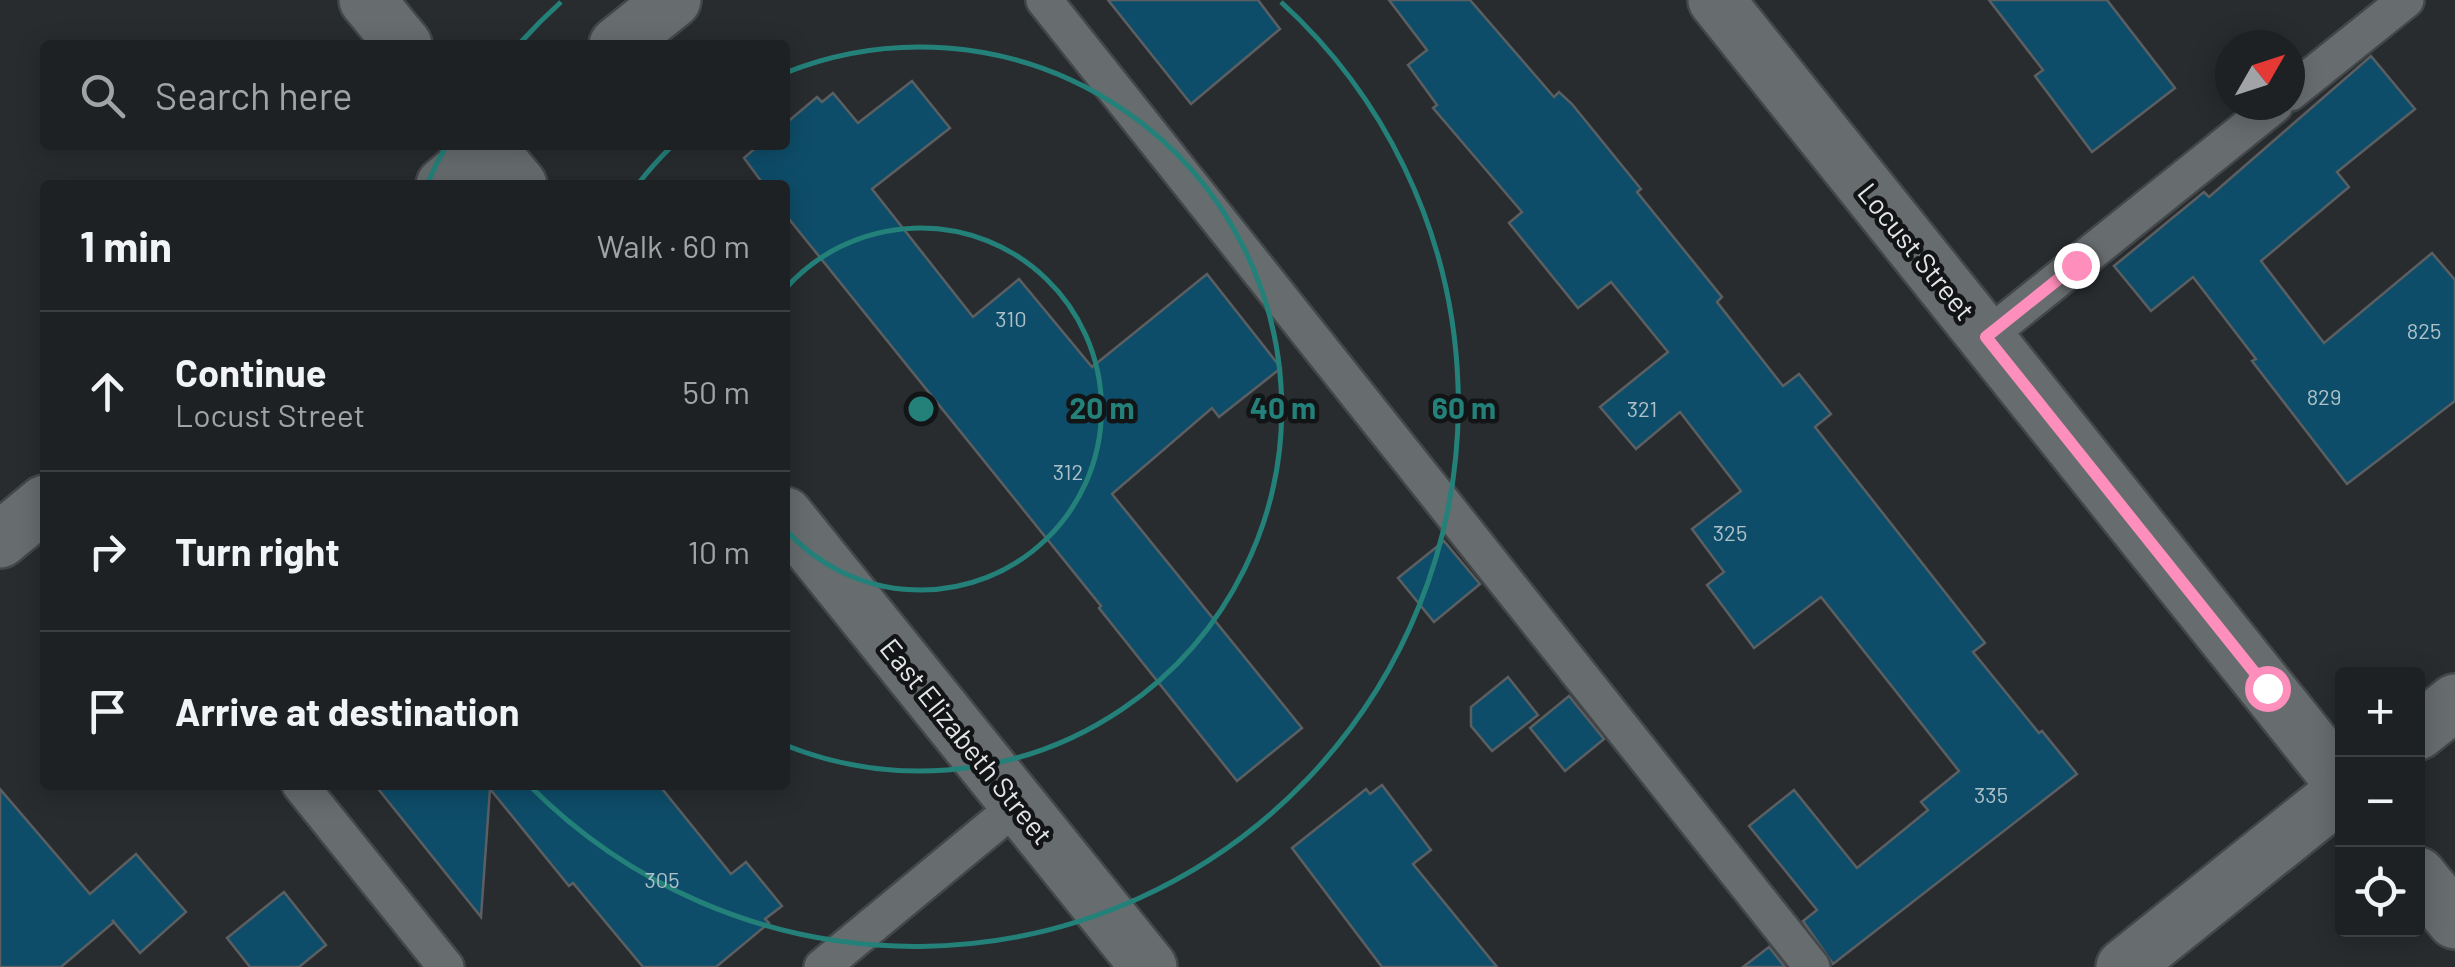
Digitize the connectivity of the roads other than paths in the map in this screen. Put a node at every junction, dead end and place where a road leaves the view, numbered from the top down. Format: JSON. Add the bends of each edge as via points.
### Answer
{"nodes":[{"id":1,"x":367,"y":0,"type":"edge"},
{"id":2,"x":673,"y":0,"type":"edge"},
{"id":3,"x":1044,"y":0,"type":"edge"},
{"id":4,"x":1716,"y":0,"type":"edge"},
{"id":5,"x":2406,"y":0,"type":"edge"},
{"id":6,"x":400,"y":40,"type":"edge"},
{"id":7,"x":623,"y":40,"type":"edge"},
{"id":8,"x":2305,"y":81,"type":"edge"},
{"id":9,"x":2256,"y":120,"type":"edge"},
{"id":10,"x":496,"y":156,"type":"edge"},
{"id":11,"x":453,"y":180,"type":"edge"},
{"id":12,"x":1986,"y":337,"type":"junction"},
{"id":13,"x":40,"y":507,"type":"edge"},
{"id":14,"x":790,"y":520,"type":"edge"},
{"id":15,"x":0,"y":540,"type":"edge"},
{"id":16,"x":2455,"y":702,"type":"edge"},
{"id":17,"x":2425,"y":726,"type":"edge"},
{"id":18,"x":2335,"y":773,"type":"edge"},
{"id":19,"x":304,"y":790,"type":"edge"},
{"id":20,"x":2335,"y":798,"type":"edge"},
{"id":21,"x":1019,"y":804,"type":"junction"},
{"id":22,"x":2425,"y":884,"type":"edge"},
{"id":23,"x":2455,"y":921,"type":"edge"},
{"id":24,"x":446,"y":967,"type":"edge"},
{"id":25,"x":822,"y":967,"type":"edge"},
{"id":26,"x":1150,"y":967,"type":"edge"},
{"id":27,"x":1812,"y":967,"type":"edge"},
{"id":28,"x":2124,"y":967,"type":"edge"}],
"edges":[{"from":1,"to":6,"type":"street"},
{"from":2,"to":7,"type":"street"},
{"from":3,"to":27,"type":"lane"},
{"from":4,"to":12,"type":"street","name":"Locust Street"},
{"from":5,"to":8,"type":"lane"},
{"from":9,"to":12,"type":"lane"},
{"from":10,"to":11,"type":"street"},
{"from":12,"to":18,"type":"street","name":"Locust Street"},
{"from":13,"to":15,"type":"street"},
{"from":14,"to":21,"type":"street","name":"East Elizabeth Street"},
{"from":16,"to":17,"type":"street"},
{"from":19,"to":24,"type":"lane"},
{"from":20,"to":28,"type":"street"},
{"from":21,"to":25,"type":"lane"},
{"from":21,"to":26,"type":"street","name":"East Elizabeth Street"},
{"from":22,"to":23,"type":"street"}]}
